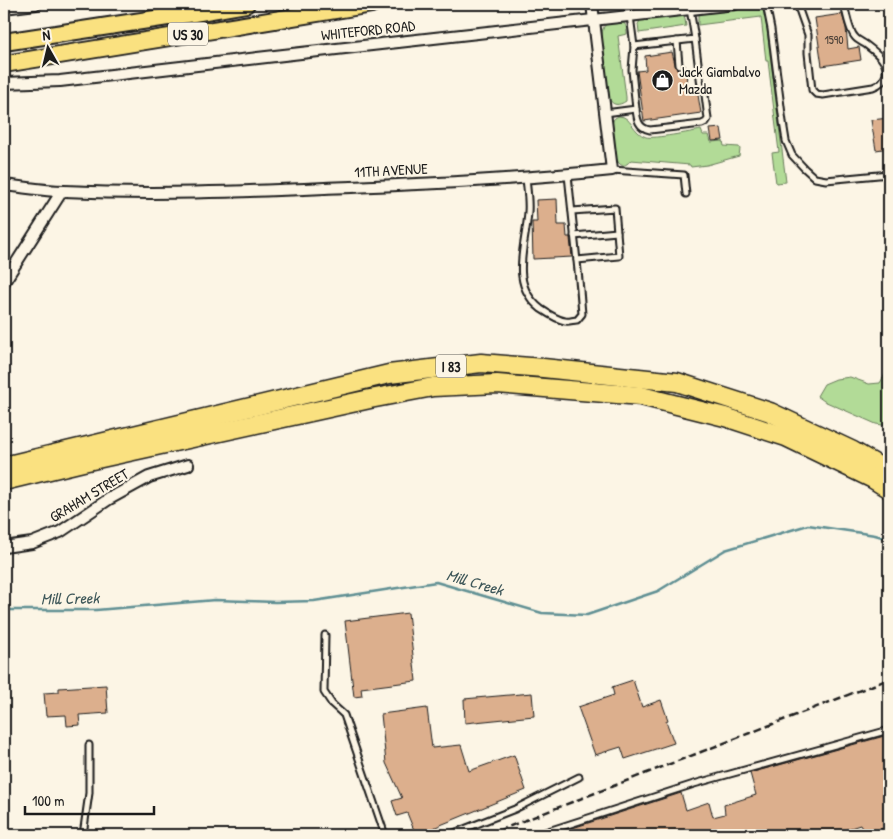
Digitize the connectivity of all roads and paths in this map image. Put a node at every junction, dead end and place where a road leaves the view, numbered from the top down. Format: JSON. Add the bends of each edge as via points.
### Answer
{"nodes":[{"id":1,"x":36,"y":4,"type":"edge"},
{"id":2,"x":246,"y":4,"type":"edge"},
{"id":3,"x":372,"y":4,"type":"edge"},
{"id":4,"x":592,"y":4,"type":"edge"},
{"id":5,"x":736,"y":4,"type":"edge"},
{"id":6,"x":766,"y":4,"type":"edge"},
{"id":7,"x":797,"y":4,"type":"edge"},
{"id":8,"x":844,"y":4,"type":"edge"},
{"id":9,"x":4,"y":8,"type":"edge"},
{"id":10,"x":690,"y":9,"type":"junction"},
{"id":11,"x":630,"y":16,"type":"junction"},
{"id":12,"x":594,"y":20,"type":"junction"},
{"id":13,"x":694,"y":39,"type":"junction"},
{"id":14,"x":677,"y":41,"type":"junction"},
{"id":15,"x":4,"y":42,"type":"edge"},
{"id":16,"x":634,"y":46,"type":"junction"},
{"id":17,"x":4,"y":64,"type":"edge"},
{"id":18,"x":680,"y":65,"type":"dead end"},
{"id":19,"x":4,"y":83,"type":"edge"},
{"id":20,"x":636,"y":109,"type":"junction"},
{"id":21,"x":605,"y":113,"type":"junction"},
{"id":22,"x":612,"y":170,"type":"junction"},
{"id":23,"x":889,"y":174,"type":"edge"},
{"id":24,"x":568,"y":175,"type":"junction"},
{"id":25,"x":526,"y":177,"type":"junction"},
{"id":26,"x":4,"y":186,"type":"edge"},
{"id":27,"x":62,"y":191,"type":"junction"},
{"id":28,"x":686,"y":194,"type":"dead end"},
{"id":29,"x":572,"y":211,"type":"junction"},
{"id":30,"x":617,"y":232,"type":"junction"},
{"id":31,"x":574,"y":236,"type":"junction"},
{"id":32,"x":577,"y":260,"type":"junction"},
{"id":33,"x":4,"y":282,"type":"edge"},
{"id":34,"x":188,"y":465,"type":"dead end"},
{"id":35,"x":4,"y":466,"type":"edge"},
{"id":36,"x":889,"y":472,"type":"edge"},
{"id":37,"x":4,"y":481,"type":"edge"},
{"id":38,"x":889,"y":490,"type":"edge"},
{"id":39,"x":4,"y":547,"type":"edge"},
{"id":40,"x":325,"y":635,"type":"dead end"},
{"id":41,"x":889,"y":730,"type":"edge"},
{"id":42,"x":89,"y":746,"type":"dead end"},
{"id":43,"x":578,"y":777,"type":"dead end"},
{"id":44,"x":83,"y":835,"type":"edge"},
{"id":45,"x":385,"y":835,"type":"edge"},
{"id":46,"x":450,"y":835,"type":"edge"},
{"id":47,"x":536,"y":835,"type":"edge"}],
"edges":[{"from":1,"to":9,"type":"street"},
{"from":2,"to":15,"type":"highway","number":"US 30"},
{"from":3,"to":17,"type":"highway","number":"US 30"},
{"from":4,"to":12,"type":"street"},
{"from":5,"to":10,"type":"street","name":"WHITEFORD ROAD"},
{"from":6,"to":23,"type":"lane","via":[[786,141],[792,155],[815,178],[826,180]]},
{"from":7,"to":8,"type":"lane","via":[[808,35],[812,90],[823,95],[873,88],[880,85],[886,73],[880,56],[855,37]]},
{"from":10,"to":11,"type":"street","name":"WHITEFORD ROAD"},
{"from":10,"to":13,"type":"lane"},
{"from":11,"to":12,"type":"street","name":"WHITEFORD ROAD"},
{"from":11,"to":16,"type":"lane"},
{"from":12,"to":19,"type":"street","name":"WHITEFORD ROAD","via":[[60,81]]},
{"from":12,"to":21,"type":"street"},
{"from":13,"to":14,"type":"lane"},
{"from":13,"to":20,"type":"lane","via":[[706,122],[650,130],[641,126]]},
{"from":14,"to":16,"type":"lane"},
{"from":14,"to":18,"type":"lane"},
{"from":16,"to":20,"type":"lane","via":[[632,70]]},
{"from":20,"to":21,"type":"lane"},
{"from":21,"to":22,"type":"street"},
{"from":22,"to":24,"type":"street","name":"11TH AVENUE"},
{"from":22,"to":28,"type":"lane","via":[[684,175]]},
{"from":24,"to":25,"type":"street","name":"11TH AVENUE"},
{"from":24,"to":29,"type":"lane"},
{"from":25,"to":27,"type":"street","name":"11TH AVENUE","via":[[248,191]]},
{"from":25,"to":32,"type":"lane","via":[[528,211],[521,274],[534,303],[566,321],[577,320],[582,314]]},
{"from":26,"to":27,"type":"street","name":"11TH AVENUE"},
{"from":27,"to":33,"type":"street"},
{"from":29,"to":30,"type":"lane","via":[[615,208]]},
{"from":29,"to":31,"type":"lane"},
{"from":30,"to":31,"type":"lane"},
{"from":30,"to":32,"type":"lane","via":[[619,256]]},
{"from":31,"to":32,"type":"lane"},
{"from":34,"to":39,"type":"street","name":"GRAHAM STREET","via":[[149,477],[60,532],[32,543]]},
{"from":35,"to":36,"type":"highway","number":"I 83","via":[[389,374],[481,363],[677,382],[770,412],[853,451]]},
{"from":37,"to":38,"type":"highway","number":"I 83","via":[[370,398],[434,387],[497,384],[641,396],[725,417],[786,437]]},
{"from":40,"to":45,"type":"lane","via":[[324,692],[344,715]]},
{"from":41,"to":47,"type":"lane","via":[[694,784]]},
{"from":42,"to":44,"type":"lane","via":[[89,793]]},
{"from":43,"to":46,"type":"lane"}]}
